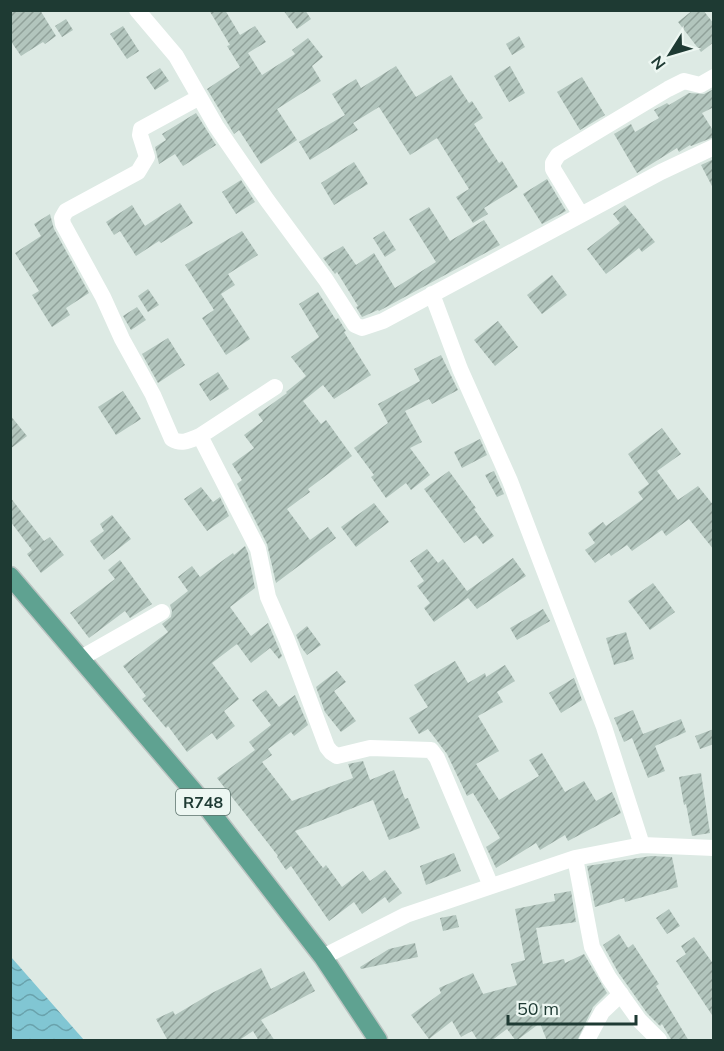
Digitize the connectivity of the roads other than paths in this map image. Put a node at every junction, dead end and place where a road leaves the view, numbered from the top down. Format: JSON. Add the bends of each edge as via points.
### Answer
{"nodes":[{"id":1,"x":137,"y":10,"type":"edge"},
{"id":2,"x":714,"y":77,"type":"edge"},
{"id":3,"x":198,"y":98,"type":"junction"},
{"id":4,"x":714,"y":147,"type":"edge"},
{"id":5,"x":581,"y":215,"type":"junction"},
{"id":6,"x":432,"y":294,"type":"junction"},
{"id":7,"x":275,"y":387,"type":"dead end"},
{"id":8,"x":200,"y":436,"type":"junction"},
{"id":9,"x":10,"y":576,"type":"edge"},
{"id":10,"x":162,"y":612,"type":"dead end"},
{"id":11,"x":81,"y":658,"type":"junction"},
{"id":12,"x":642,"y":845,"type":"junction"},
{"id":13,"x":714,"y":848,"type":"edge"},
{"id":14,"x":575,"y":858,"type":"junction"},
{"id":15,"x":491,"y":886,"type":"junction"},
{"id":16,"x":323,"y":957,"type":"junction"},
{"id":17,"x":621,"y":994,"type":"junction"},
{"id":18,"x":378,"y":1041,"type":"edge"},
{"id":19,"x":587,"y":1041,"type":"edge"},
{"id":20,"x":659,"y":1041,"type":"edge"}],
"edges":[{"from":1,"to":3,"type":"street","via":[[176,56]]},
{"from":2,"to":5,"type":"street","via":[[700,85],[684,81],[668,89],[558,155],[553,169]]},
{"from":3,"to":6,"type":"street","via":[[355,325],[362,328],[383,321]]},
{"from":3,"to":8,"type":"street","via":[[141,129],[147,157],[138,172],[66,211],[62,218],[172,439],[186,442]]},
{"from":4,"to":5,"type":"street"},
{"from":5,"to":6,"type":"street"},
{"from":6,"to":12,"type":"street","via":[[548,580],[604,727]]},
{"from":7,"to":8,"type":"street"},
{"from":8,"to":15,"type":"street","via":[[258,549],[268,597],[327,747],[337,756],[370,748],[429,748],[437,758]]},
{"from":9,"to":11,"type":"main road","number":"R748"},
{"from":10,"to":11,"type":"street"},
{"from":11,"to":16,"type":"main road","number":"R748","via":[[207,807]]},
{"from":12,"to":13,"type":"street"},
{"from":12,"to":14,"type":"street"},
{"from":14,"to":15,"type":"street"},
{"from":14,"to":17,"type":"street","via":[[592,947]]},
{"from":15,"to":16,"type":"street","via":[[406,915]]},
{"from":16,"to":18,"type":"main road","number":"R748"},
{"from":17,"to":19,"type":"street","via":[[602,1012]]},
{"from":17,"to":20,"type":"street"}]}
